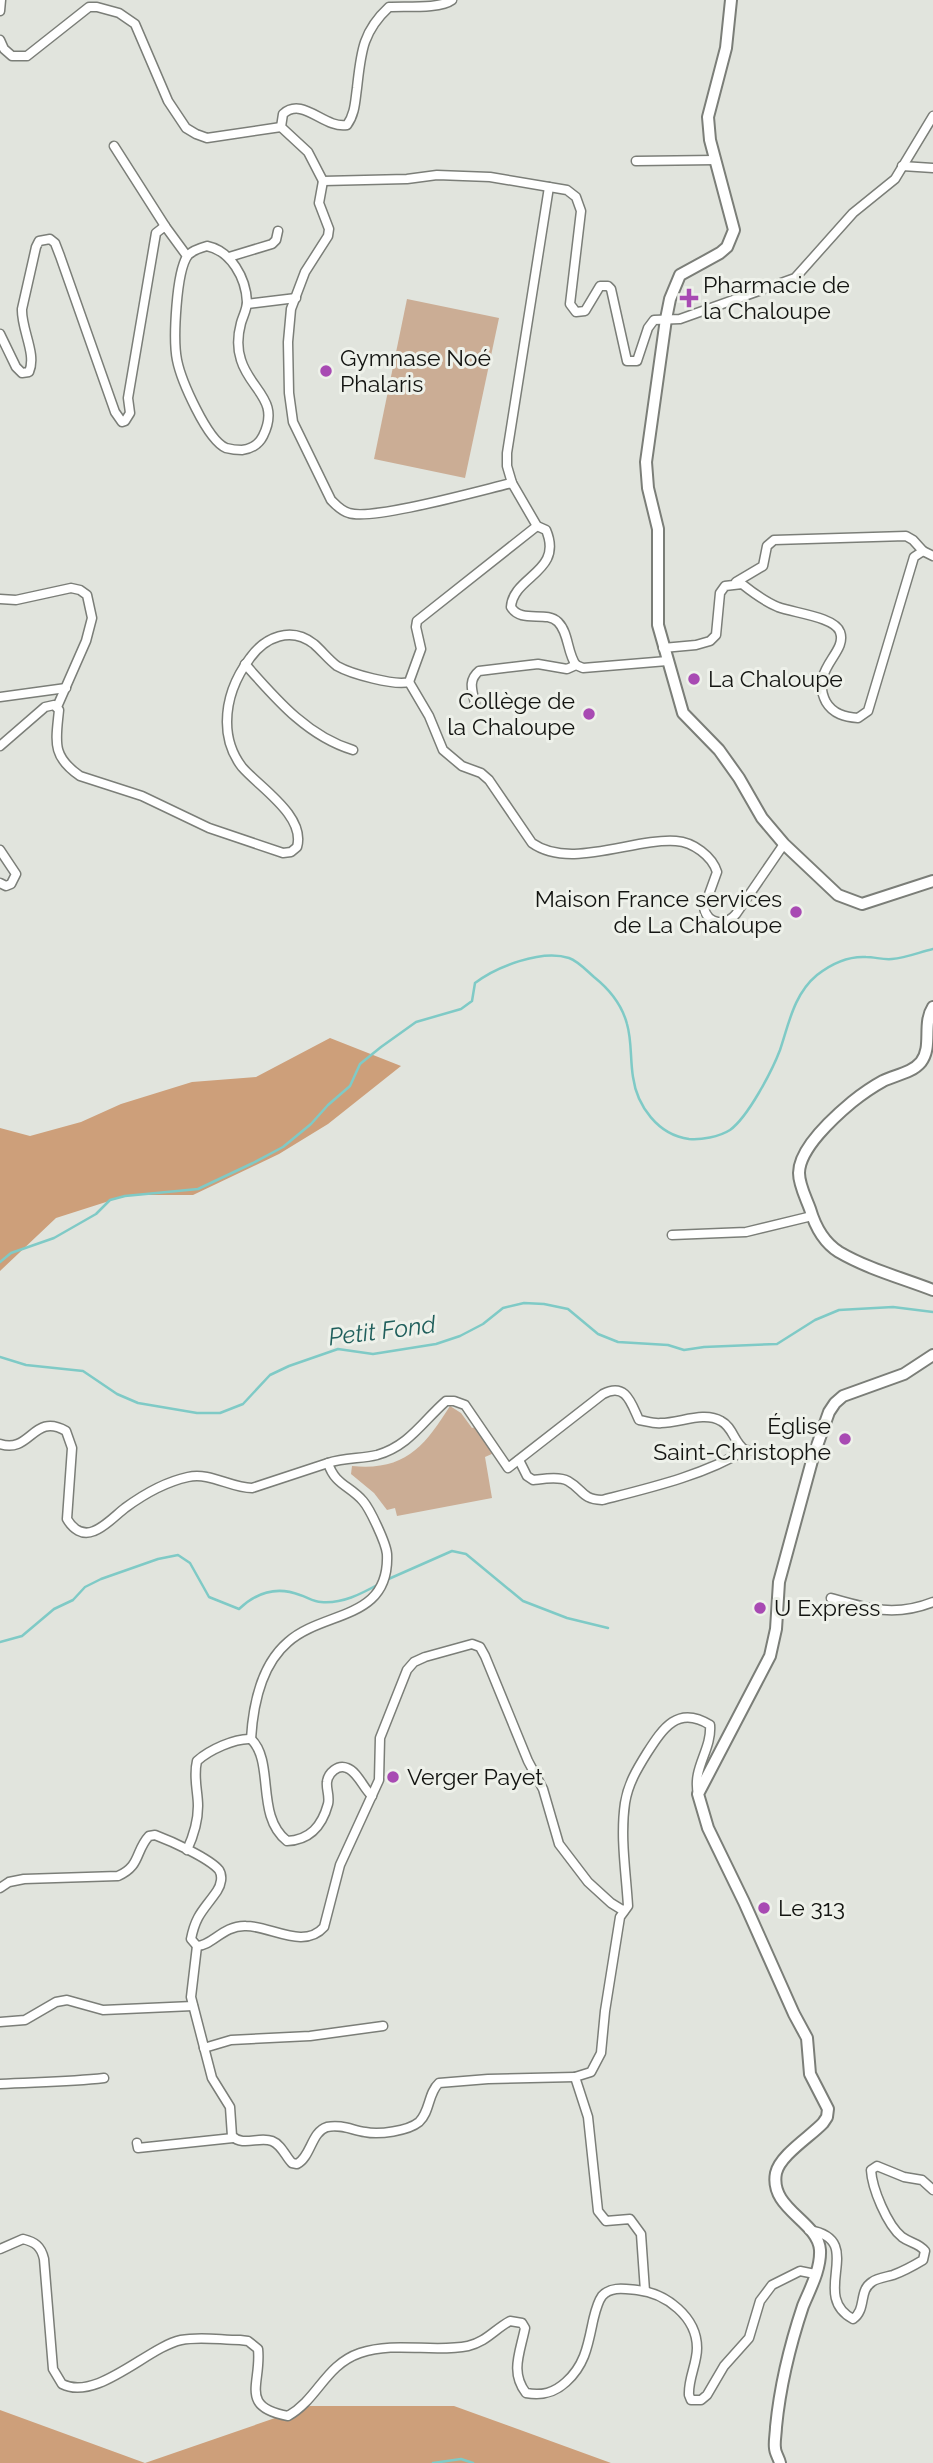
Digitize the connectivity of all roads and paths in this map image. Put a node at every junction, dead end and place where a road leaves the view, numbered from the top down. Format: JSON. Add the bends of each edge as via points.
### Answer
{"nodes":[{"id":1,"x":1,"y":0,"type":"edge"},
{"id":2,"x":452,"y":0,"type":"edge"},
{"id":3,"x":731,"y":0,"type":"edge"},
{"id":4,"x":91,"y":4,"type":"edge"},
{"id":5,"x":0,"y":11,"type":"edge"},
{"id":6,"x":0,"y":40,"type":"edge"},
{"id":7,"x":933,"y":117,"type":"edge"},
{"id":8,"x":281,"y":127,"type":"junction"},
{"id":9,"x":114,"y":146,"type":"dead end"},
{"id":10,"x":716,"y":160,"type":"junction"},
{"id":11,"x":636,"y":161,"type":"dead end"},
{"id":12,"x":902,"y":166,"type":"junction"},
{"id":13,"x":933,"y":168,"type":"edge"},
{"id":14,"x":323,"y":181,"type":"junction"},
{"id":15,"x":549,"y":187,"type":"junction"},
{"id":16,"x":165,"y":226,"type":"junction"},
{"id":17,"x":278,"y":231,"type":"dead end"},
{"id":18,"x":187,"y":256,"type":"junction"},
{"id":19,"x":229,"y":257,"type":"junction"},
{"id":20,"x":296,"y":298,"type":"junction"},
{"id":21,"x":247,"y":304,"type":"junction"},
{"id":22,"x":666,"y":319,"type":"junction"},
{"id":23,"x":0,"y":335,"type":"edge"},
{"id":24,"x":512,"y":483,"type":"junction"},
{"id":25,"x":537,"y":526,"type":"junction"},
{"id":26,"x":923,"y":551,"type":"junction"},
{"id":27,"x":933,"y":556,"type":"edge"},
{"id":28,"x":733,"y":583,"type":"junction"},
{"id":29,"x":0,"y":599,"type":"edge"},
{"id":30,"x":663,"y":648,"type":"junction"},
{"id":31,"x":667,"y":661,"type":"junction"},
{"id":32,"x":245,"y":664,"type":"junction"},
{"id":33,"x":576,"y":665,"type":"junction"},
{"id":34,"x":409,"y":682,"type":"junction"},
{"id":35,"x":66,"y":688,"type":"junction"},
{"id":36,"x":0,"y":697,"type":"edge"},
{"id":37,"x":475,"y":703,"type":"dead end"},
{"id":38,"x":57,"y":707,"type":"junction"},
{"id":39,"x":0,"y":746,"type":"edge"},
{"id":40,"x":354,"y":750,"type":"dead end"},
{"id":41,"x":784,"y":844,"type":"junction"},
{"id":42,"x":0,"y":849,"type":"edge"},
{"id":43,"x":933,"y":881,"type":"edge"},
{"id":44,"x":0,"y":883,"type":"edge"},
{"id":45,"x":933,"y":1007,"type":"edge"},
{"id":46,"x":812,"y":1216,"type":"junction"},
{"id":47,"x":671,"y":1235,"type":"dead end"},
{"id":48,"x":933,"y":1290,"type":"edge"},
{"id":49,"x":933,"y":1355,"type":"edge"},
{"id":50,"x":0,"y":1444,"type":"edge"},
{"id":51,"x":745,"y":1450,"type":"junction"},
{"id":52,"x":813,"y":1457,"type":"junction"},
{"id":53,"x":519,"y":1460,"type":"junction"},
{"id":54,"x":328,"y":1463,"type":"junction"},
{"id":55,"x":831,"y":1598,"type":"dead end"},
{"id":56,"x":933,"y":1602,"type":"edge"},
{"id":57,"x":251,"y":1739,"type":"junction"},
{"id":58,"x":698,"y":1794,"type":"junction"},
{"id":59,"x":372,"y":1796,"type":"junction"},
{"id":60,"x":187,"y":1850,"type":"junction"},
{"id":61,"x":0,"y":1888,"type":"edge"},
{"id":62,"x":624,"y":1911,"type":"junction"},
{"id":63,"x":197,"y":1946,"type":"junction"},
{"id":64,"x":193,"y":2006,"type":"junction"},
{"id":65,"x":0,"y":2022,"type":"edge"},
{"id":66,"x":383,"y":2026,"type":"dead end"},
{"id":67,"x":204,"y":2048,"type":"junction"},
{"id":68,"x":575,"y":2077,"type":"junction"},
{"id":69,"x":104,"y":2078,"type":"dead end"},
{"id":70,"x":0,"y":2084,"type":"edge"},
{"id":71,"x":233,"y":2138,"type":"junction"},
{"id":72,"x":137,"y":2143,"type":"dead end"},
{"id":73,"x":933,"y":2190,"type":"edge"},
{"id":74,"x":809,"y":2230,"type":"junction"},
{"id":75,"x":0,"y":2249,"type":"edge"},
{"id":76,"x":816,"y":2274,"type":"junction"},
{"id":77,"x":645,"y":2291,"type":"junction"},
{"id":78,"x":780,"y":2463,"type":"edge"}],
"edges":[{"from":1,"to":5,"type":"street"},
{"from":2,"to":8,"type":"street","via":[[388,7],[375,19],[366,34],[353,117],[347,125],[339,127],[299,107],[283,114]]},
{"from":3,"to":10,"type":"main road","via":[[726,48],[708,117]]},
{"from":4,"to":6,"type":"street","via":[[27,56],[12,57]]},
{"from":4,"to":8,"type":"street","via":[[135,24],[168,101],[186,128],[207,138]]},
{"from":7,"to":12,"type":"street"},
{"from":8,"to":14,"type":"street","via":[[308,152]]},
{"from":9,"to":16,"type":"street"},
{"from":10,"to":11,"type":"street"},
{"from":10,"to":22,"type":"main road","via":[[734,230],[720,253],[680,275]]},
{"from":12,"to":13,"type":"street"},
{"from":12,"to":22,"type":"street","via":[[796,278],[680,319]]},
{"from":14,"to":15,"type":"street","via":[[437,175],[490,177]]},
{"from":14,"to":20,"type":"street","via":[[320,203],[328,236],[310,262]]},
{"from":15,"to":22,"type":"street","via":[[573,194],[581,211],[569,297],[572,309],[585,311],[600,286],[608,286],[631,363],[640,355],[651,323]]},
{"from":15,"to":24,"type":"street","via":[[507,453]]},
{"from":16,"to":18,"type":"street"},
{"from":16,"to":23,"type":"street","via":[[156,233],[128,398],[130,413],[125,421],[115,412],[50,239],[39,241],[36,247],[22,309],[32,365],[29,372],[16,367]]},
{"from":17,"to":19,"type":"street","via":[[272,244]]},
{"from":18,"to":19,"type":"street","via":[[207,246]]},
{"from":18,"to":21,"type":"street","via":[[175,330],[177,362],[214,438],[224,447],[240,450],[260,441],[269,406],[241,360],[238,339]]},
{"from":19,"to":21,"type":"street"},
{"from":20,"to":21,"type":"street"},
{"from":20,"to":24,"type":"street","via":[[288,342],[293,422],[331,500],[340,508],[349,513],[377,513]]},
{"from":22,"to":30,"type":"main road","via":[[646,462],[658,529],[657,625]]},
{"from":24,"to":25,"type":"street"},
{"from":25,"to":33,"type":"street","via":[[546,530],[550,550],[539,570],[514,594],[511,607],[522,615],[556,620]]},
{"from":25,"to":34,"type":"street","via":[[417,621],[421,649]]},
{"from":26,"to":27,"type":"street"},
{"from":26,"to":28,"type":"street","via":[[906,536],[774,540],[767,546],[763,566]]},
{"from":26,"to":28,"type":"street","via":[[914,557],[909,571],[868,711],[858,718],[836,713],[822,691],[822,676],[838,648],[840,629],[832,622],[776,607],[742,584]]},
{"from":28,"to":30,"type":"street","via":[[720,593],[716,635],[710,642]]},
{"from":29,"to":35,"type":"street","via":[[71,589],[87,595],[92,618]]},
{"from":30,"to":31,"type":"main road"},
{"from":31,"to":33,"type":"street"},
{"from":31,"to":41,"type":"main road","via":[[683,713],[719,750]]},
{"from":32,"to":34,"type":"street","via":[[257,649],[286,634],[307,640],[342,668],[397,684]]},
{"from":32,"to":38,"type":"street","via":[[229,698],[229,743],[241,765],[287,812],[298,834],[297,847],[291,852],[209,828],[142,796],[80,776],[59,755]]},
{"from":32,"to":40,"type":"street","via":[[300,720],[322,737]]},
{"from":33,"to":37,"type":"street","via":[[479,671],[471,684]]},
{"from":34,"to":41,"type":"street","via":[[443,750],[489,780],[538,848],[564,853],[673,841],[690,845],[707,856],[716,872],[705,913],[724,922],[736,914]]},
{"from":35,"to":36,"type":"street"},
{"from":35,"to":38,"type":"street"},
{"from":38,"to":39,"type":"street","via":[[45,707]]},
{"from":41,"to":43,"type":"main road","via":[[827,887],[849,901],[862,904]]},
{"from":42,"to":44,"type":"street","via":[[16,874],[11,884]]},
{"from":45,"to":46,"type":"main road","via":[[928,1014],[928,1047],[918,1066],[864,1093],[808,1147],[799,1173]]},
{"from":46,"to":47,"type":"street","via":[[746,1232]]},
{"from":46,"to":48,"type":"main road","via":[[820,1234],[839,1252]]},
{"from":49,"to":52,"type":"main road","via":[[904,1374],[853,1391],[835,1403]]},
{"from":50,"to":54,"type":"street","via":[[18,1444],[47,1424],[66,1431],[72,1448],[67,1519],[76,1531],[86,1533],[96,1531],[160,1486],[191,1476],[252,1488]]},
{"from":51,"to":52,"type":"street"},
{"from":51,"to":53,"type":"street","via":[[705,1469],[602,1500],[588,1499],[568,1481],[533,1480]]},
{"from":51,"to":53,"type":"street","via":[[718,1418],[659,1424],[639,1420],[628,1395],[612,1389]]},
{"from":52,"to":58,"type":"main road","via":[[779,1582],[770,1656]]},
{"from":53,"to":54,"type":"street","via":[[508,1468],[465,1405],[446,1401],[396,1448]]},
{"from":54,"to":57,"type":"street","via":[[339,1483],[365,1503],[387,1553],[383,1580],[371,1601],[300,1633],[277,1652],[253,1710]]},
{"from":55,"to":56,"type":"street","via":[[875,1611],[916,1609]]},
{"from":57,"to":59,"type":"street","via":[[260,1752],[272,1822],[287,1840],[308,1836],[315,1829],[328,1805],[327,1782],[342,1766],[349,1768]]},
{"from":57,"to":60,"type":"street","via":[[242,1738],[197,1761],[198,1807]]},
{"from":58,"to":62,"type":"street","via":[[695,1780],[711,1735],[710,1725],[688,1717],[662,1729],[635,1772],[623,1825],[628,1906]]},
{"from":58,"to":74,"type":"main road","via":[[708,1828],[807,2038],[810,2074],[828,2109],[828,2117],[781,2162],[776,2174],[780,2196]]},
{"from":59,"to":62,"type":"street","via":[[379,1780],[380,1738],[407,1670],[425,1657],[471,1644],[480,1647],[544,1789],[559,1844],[588,1882]]},
{"from":59,"to":63,"type":"street","via":[[340,1865],[321,1930],[310,1936],[293,1936],[237,1926]]},
{"from":60,"to":61,"type":"street","via":[[149,1836],[136,1864],[118,1876],[23,1879]]},
{"from":60,"to":63,"type":"street","via":[[219,1871],[222,1880],[194,1925],[191,1939]]},
{"from":62,"to":68,"type":"street","via":[[601,2053],[591,2071]]},
{"from":63,"to":64,"type":"street"},
{"from":64,"to":65,"type":"street","via":[[103,2010],[67,2000],[25,2020]]},
{"from":64,"to":67,"type":"street"},
{"from":66,"to":67,"type":"street","via":[[231,2040]]},
{"from":67,"to":71,"type":"street","via":[[212,2078],[230,2107]]},
{"from":68,"to":71,"type":"street","via":[[439,2083],[418,2123],[368,2133],[344,2126],[326,2127],[297,2164],[272,2141]]},
{"from":68,"to":77,"type":"street","via":[[588,2117],[598,2211],[607,2221],[630,2219],[641,2234]]},
{"from":69,"to":70,"type":"street"},
{"from":71,"to":72,"type":"street","via":[[138,2148]]},
{"from":73,"to":74,"type":"street","via":[[922,2179],[904,2177],[884,2167],[871,2170],[889,2222],[898,2234],[925,2251],[923,2260],[908,2269],[872,2281],[865,2289],[859,2315],[853,2319],[842,2314],[837,2304],[833,2283],[837,2248],[821,2232]]},
{"from":74,"to":76,"type":"main road","via":[[820,2249]]},
{"from":75,"to":77,"type":"street","via":[[23,2239],[41,2249],[53,2369],[62,2384],[74,2387],[99,2382],[181,2340],[240,2340],[258,2349],[255,2395],[259,2403],[271,2413],[288,2416],[346,2359],[386,2347],[469,2346],[510,2321],[522,2323],[525,2329],[516,2373],[519,2383],[535,2395],[554,2391],[579,2370],[586,2357],[599,2300],[606,2292]]},
{"from":76,"to":77,"type":"street","via":[[800,2271],[772,2285],[760,2301],[749,2338],[724,2366],[707,2395],[696,2401],[689,2395],[697,2346],[690,2324],[671,2302]]},
{"from":76,"to":78,"type":"main road","via":[[796,2329],[778,2409],[775,2448]]}]}
